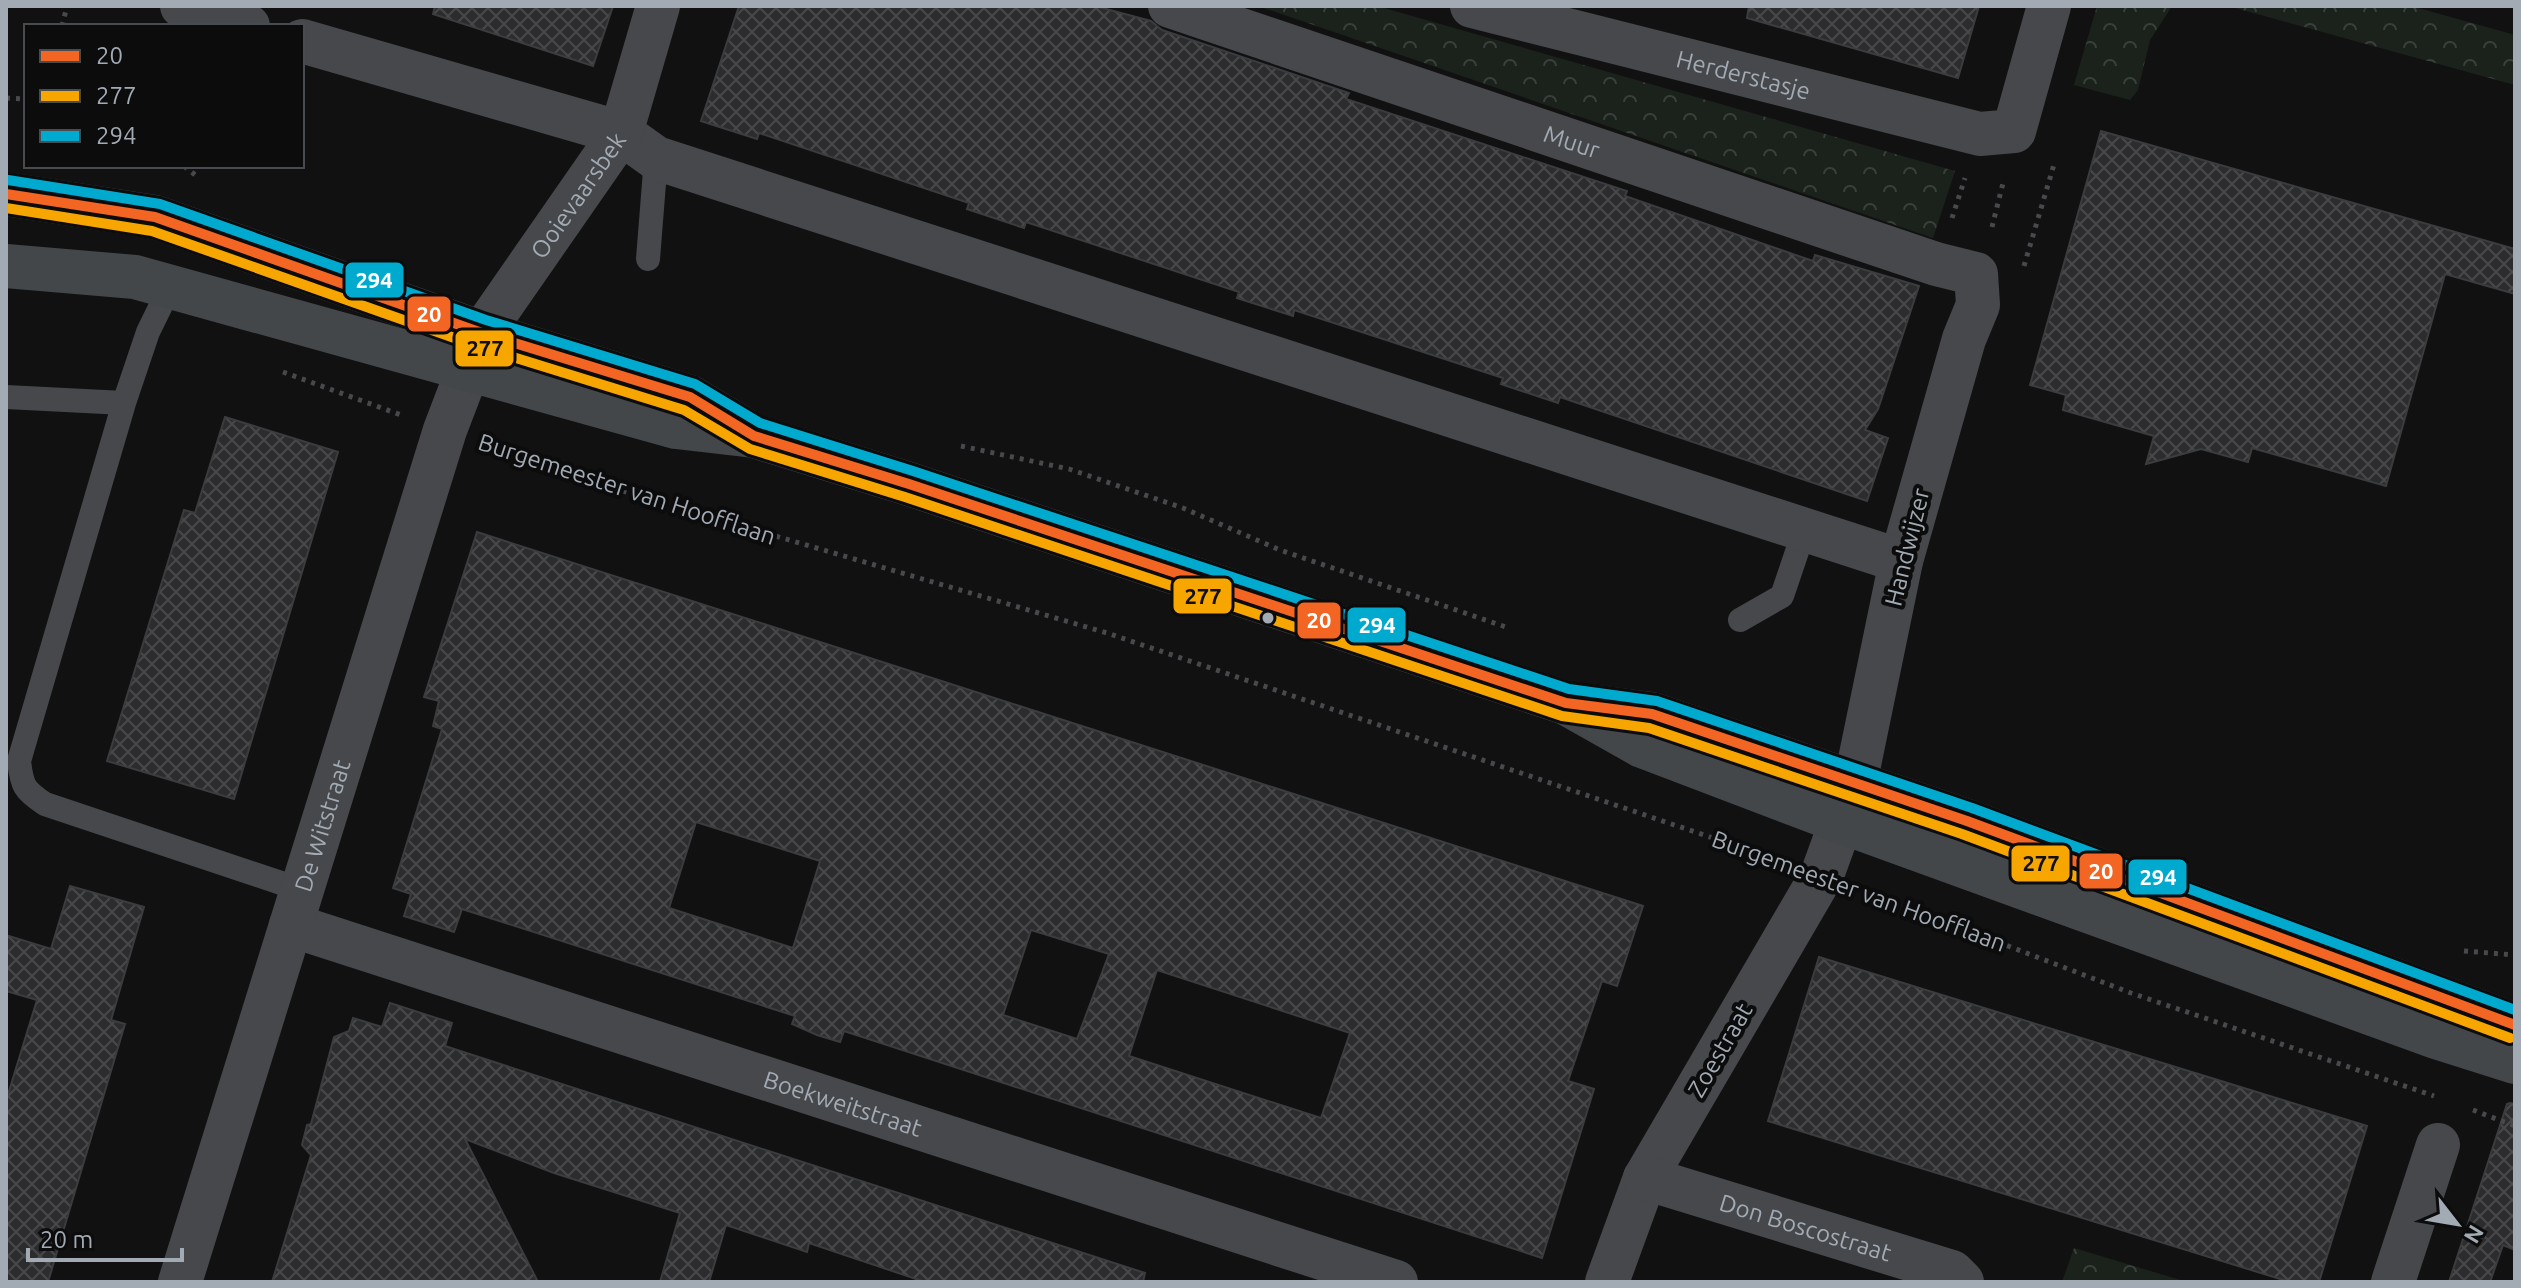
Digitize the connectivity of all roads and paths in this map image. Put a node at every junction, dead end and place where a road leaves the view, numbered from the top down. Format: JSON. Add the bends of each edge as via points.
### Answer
{"nodes":[{"id":1,"x":182,"y":6,"type":"edge"},
{"id":2,"x":658,"y":6,"type":"edge"},
{"id":3,"x":1170,"y":6,"type":"edge"},
{"id":4,"x":1472,"y":6,"type":"edge"},
{"id":5,"x":2049,"y":6,"type":"edge"},
{"id":6,"x":241,"y":24,"type":"edge"},
{"id":7,"x":304,"y":42,"type":"edge"},
{"id":8,"x":621,"y":133,"type":"junction"},
{"id":9,"x":1997,"y":133,"type":"junction"},
{"id":10,"x":2056,"y":156,"type":"dead end"},
{"id":11,"x":656,"y":158,"type":"junction"},
{"id":12,"x":6,"y":194,"type":"edge"},
{"id":13,"x":648,"y":259,"type":"dead end"},
{"id":14,"x":6,"y":266,"type":"edge"},
{"id":15,"x":1963,"y":281,"type":"junction"},
{"id":16,"x":170,"y":287,"type":"junction"},
{"id":17,"x":474,"y":351,"type":"junction"},
{"id":18,"x":270,"y":368,"type":"dead end"},
{"id":19,"x":6,"y":397,"type":"edge"},
{"id":20,"x":124,"y":403,"type":"junction"},
{"id":21,"x":445,"y":430,"type":"junction"},
{"id":22,"x":1804,"y":531,"type":"junction"},
{"id":23,"x":1901,"y":561,"type":"junction"},
{"id":24,"x":1740,"y":620,"type":"dead end"},
{"id":25,"x":14,"y":781,"type":"edge"},
{"id":26,"x":1848,"y":803,"type":"junction"},
{"id":27,"x":1822,"y":875,"type":"junction"},
{"id":28,"x":297,"y":908,"type":"junction"},
{"id":29,"x":2514,"y":1050,"type":"edge"},
{"id":30,"x":2443,"y":1100,"type":"dead end"},
{"id":31,"x":2464,"y":1107,"type":"dead end"},
{"id":32,"x":2515,"y":1110,"type":"edge"},
{"id":33,"x":2512,"y":1125,"type":"edge"},
{"id":34,"x":2438,"y":1145,"type":"dead end"},
{"id":35,"x":1645,"y":1178,"type":"junction"},
{"id":36,"x":180,"y":1282,"type":"edge"},
{"id":37,"x":1396,"y":1282,"type":"edge"},
{"id":38,"x":1607,"y":1282,"type":"edge"},
{"id":39,"x":1962,"y":1282,"type":"edge"},
{"id":40,"x":2393,"y":1282,"type":"edge"}],
"edges":[{"from":1,"to":6,"type":"street"},
{"from":2,"to":8,"type":"street","name":"Ooievaarsbek"},
{"from":3,"to":15,"type":"street","name":"Muur"},
{"from":4,"to":9,"type":"street","name":"Herderstasje"},
{"from":5,"to":9,"type":"street"},
{"from":7,"to":8,"type":"street"},
{"from":8,"to":11,"type":"street"},
{"from":8,"to":17,"type":"street","name":"Ooievaarsbek"},
{"from":9,"to":15,"type":"path"},
{"from":9,"to":15,"type":"path","via":[[1997,211]]},
{"from":10,"to":15,"type":"path","via":[[2023,270]]},
{"from":11,"to":13,"type":"lane"},
{"from":11,"to":22,"type":"street"},
{"from":12,"to":17,"type":"main road","via":[[155,217]]},
{"from":14,"to":16,"type":"main road","via":[[135,277]]},
{"from":15,"to":23,"type":"street","name":"Handwijzer","via":[[1964,339]]},
{"from":16,"to":17,"type":"main road"},
{"from":16,"to":20,"type":"lane"},
{"from":17,"to":21,"type":"street","name":"De Witstraat"},
{"from":17,"to":26,"type":"main road","via":[[676,427],[754,436],[909,484],[1566,703],[1642,746]]},
{"from":18,"to":21,"type":"path","name":"Burgemeester van Hoofflaan"},
{"from":19,"to":20,"type":"lane"},
{"from":20,"to":25,"type":"lane"},
{"from":21,"to":27,"type":"path","name":"Burgemeester van Hoofflaan","via":[[632,494],[1107,633]]},
{"from":21,"to":28,"type":"street","name":"De Witstraat"},
{"from":22,"to":23,"type":"street"},
{"from":22,"to":24,"type":"lane","via":[[1782,596]]},
{"from":23,"to":26,"type":"street","name":"Handwijzer"},
{"from":25,"to":28,"type":"lane","via":[[45,804]]},
{"from":26,"to":27,"type":"street","name":"Zoestraat"},
{"from":26,"to":29,"type":"main road","via":[[2436,1037]]},
{"from":27,"to":30,"type":"path","name":"Burgemeester van Hoofflaan","via":[[2131,993]]},
{"from":27,"to":35,"type":"street","name":"Zoestraat"},
{"from":28,"to":36,"type":"street","name":"De Witstraat"},
{"from":28,"to":37,"type":"street","name":"Boekweitstraat"},
{"from":31,"to":33,"type":"path"},
{"from":32,"to":33,"type":"path"},
{"from":34,"to":40,"type":"street"},
{"from":35,"to":38,"type":"street","name":"Zoestraat"},
{"from":35,"to":39,"type":"street","name":"Don Boscostraat","via":[[1952,1272]]}]}
